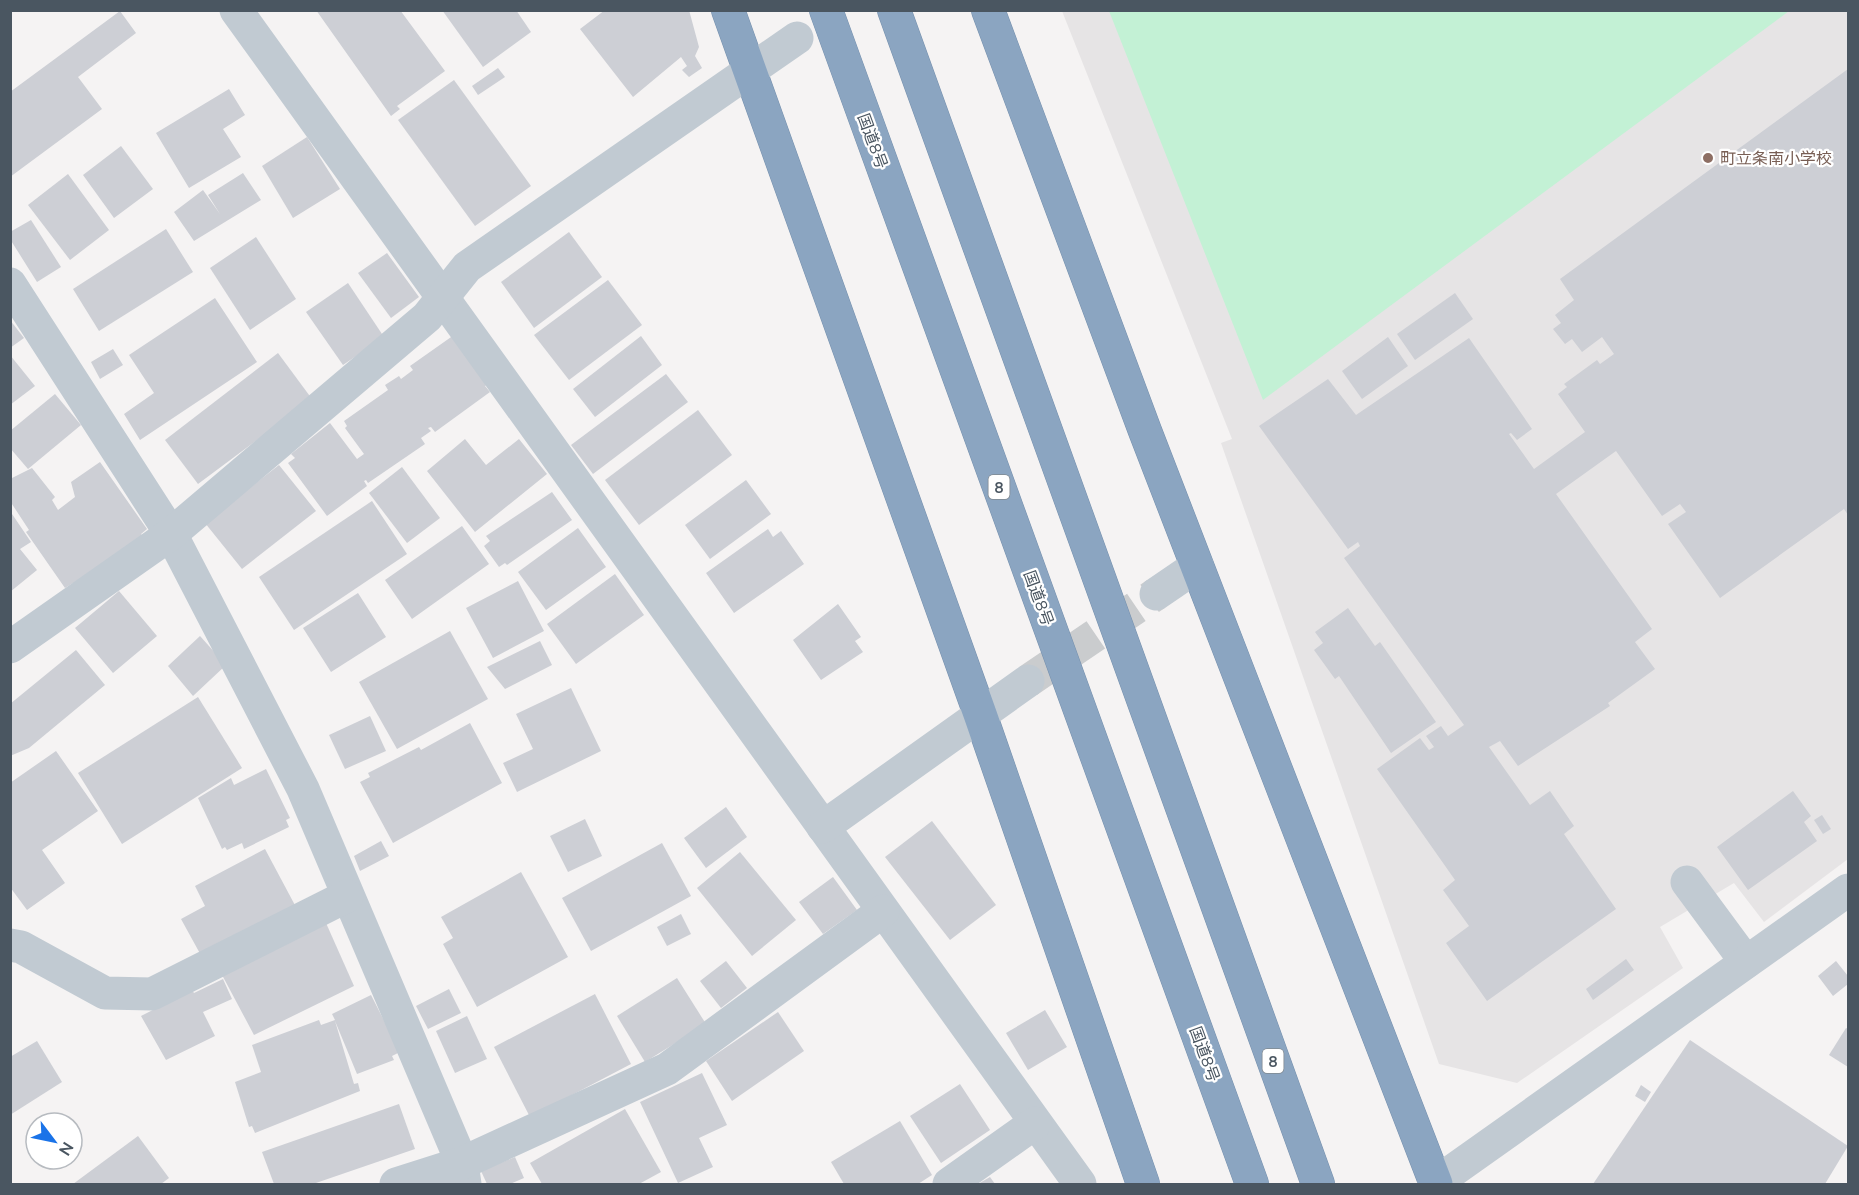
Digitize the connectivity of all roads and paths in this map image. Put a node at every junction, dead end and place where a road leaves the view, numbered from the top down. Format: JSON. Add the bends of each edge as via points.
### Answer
{"nodes":[{"id":1,"x":236,"y":10,"type":"edge"},
{"id":2,"x":728,"y":10,"type":"edge"},
{"id":3,"x":826,"y":10,"type":"edge"},
{"id":4,"x":894,"y":10,"type":"edge"},
{"id":5,"x":988,"y":10,"type":"edge"},
{"id":6,"x":797,"y":38,"type":"dead end"},
{"id":7,"x":750,"y":70,"type":"junction"},
{"id":8,"x":10,"y":284,"type":"edge"},
{"id":9,"x":444,"y":299,"type":"junction"},
{"id":10,"x":171,"y":534,"type":"junction"},
{"id":11,"x":1197,"y":566,"type":"junction"},
{"id":12,"x":1156,"y":594,"type":"tunnel mouth"},
{"id":13,"x":10,"y":647,"type":"edge"},
{"id":14,"x":1028,"y":681,"type":"tunnel mouth"},
{"id":15,"x":980,"y":714,"type":"junction"},
{"id":16,"x":823,"y":826,"type":"junction"},
{"id":17,"x":1687,"y":882,"type":"dead end"},
{"id":18,"x":1848,"y":890,"type":"edge"},
{"id":19,"x":347,"y":896,"type":"junction"},
{"id":20,"x":883,"y":911,"type":"junction"},
{"id":21,"x":10,"y":945,"type":"edge"},
{"id":22,"x":1746,"y":962,"type":"junction"},
{"id":23,"x":1035,"y":1123,"type":"junction"},
{"id":24,"x":464,"y":1174,"type":"edge"},
{"id":25,"x":1435,"y":1184,"type":"edge"},
{"id":26,"x":396,"y":1185,"type":"edge"},
{"id":27,"x":949,"y":1185,"type":"edge"},
{"id":28,"x":1080,"y":1185,"type":"edge"},
{"id":29,"x":1143,"y":1185,"type":"edge"},
{"id":30,"x":1252,"y":1185,"type":"edge"},
{"id":31,"x":1318,"y":1185,"type":"edge"}],
"edges":[{"from":1,"to":9,"type":"street"},
{"from":2,"to":7,"type":"highway"},
{"from":3,"to":30,"type":"highway","name":"国道8号","number":"8"},
{"from":4,"to":31,"type":"highway","number":"8"},
{"from":5,"to":11,"type":"highway"},
{"from":6,"to":7,"type":"street"},
{"from":7,"to":9,"type":"street","via":[[467,267]]},
{"from":7,"to":15,"type":"highway"},
{"from":8,"to":10,"type":"street"},
{"from":9,"to":10,"type":"street"},
{"from":9,"to":16,"type":"street"},
{"from":10,"to":13,"type":"street"},
{"from":10,"to":19,"type":"street","via":[[303,789]]},
{"from":11,"to":12,"type":"street"},
{"from":11,"to":25,"type":"highway"},
{"from":14,"to":15,"type":"street"},
{"from":15,"to":16,"type":"street"},
{"from":15,"to":29,"type":"highway"},
{"from":16,"to":20,"type":"street"},
{"from":17,"to":22,"type":"street"},
{"from":18,"to":22,"type":"street"},
{"from":19,"to":21,"type":"street","via":[[152,994],[105,993],[21,947]]},
{"from":19,"to":24,"type":"street"},
{"from":20,"to":23,"type":"street"},
{"from":20,"to":24,"type":"street","via":[[667,1069]]},
{"from":22,"to":25,"type":"street"},
{"from":23,"to":27,"type":"street"},
{"from":23,"to":28,"type":"street"},
{"from":24,"to":26,"type":"street"}]}
